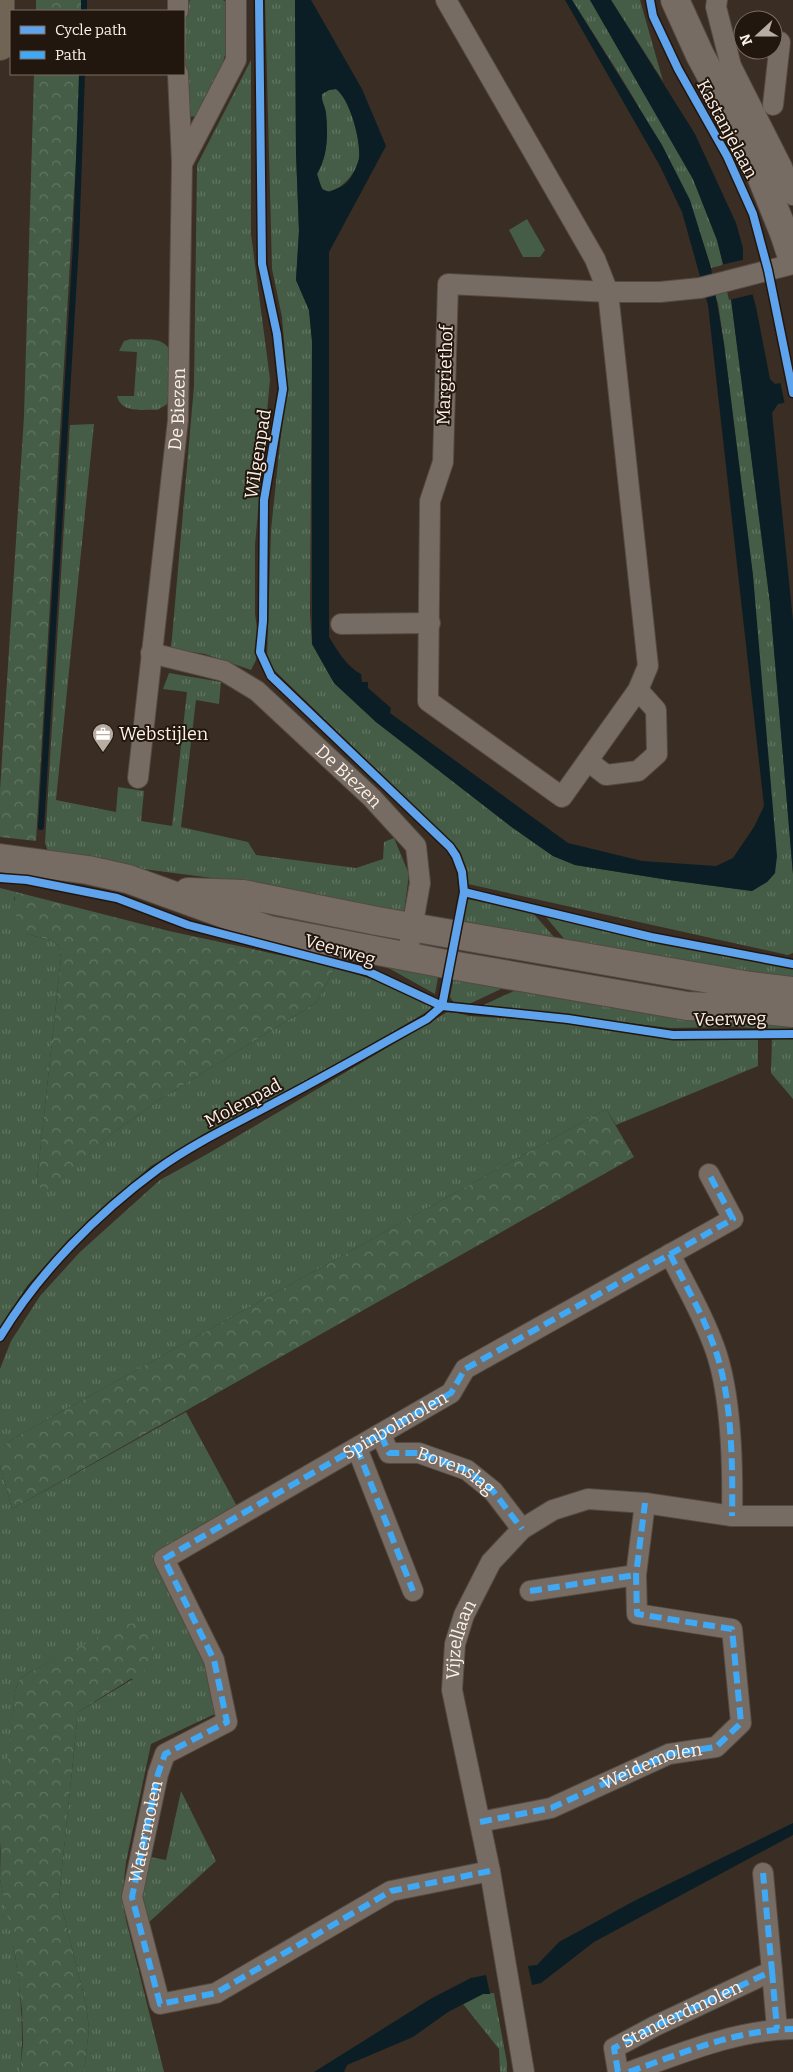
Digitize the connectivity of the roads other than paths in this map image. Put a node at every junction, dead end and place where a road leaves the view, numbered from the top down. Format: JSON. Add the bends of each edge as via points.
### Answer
{"nodes":[{"id":1,"x":0,"y":0,"type":"edge"},
{"id":2,"x":236,"y":0,"type":"edge"},
{"id":3,"x":446,"y":0,"type":"edge"},
{"id":4,"x":676,"y":0,"type":"edge"},
{"id":5,"x":717,"y":0,"type":"edge"},
{"id":6,"x":733,"y":38,"type":"edge"},
{"id":7,"x":733,"y":40,"type":"edge"},
{"id":8,"x":0,"y":46,"type":"edge"},
{"id":9,"x":733,"y":49,"type":"edge"},
{"id":10,"x":700,"y":55,"type":"junction"},
{"id":11,"x":778,"y":60,"type":"edge"},
{"id":12,"x":178,"y":75,"type":"edge"},
{"id":13,"x":773,"y":105,"type":"dead end"},
{"id":14,"x":182,"y":163,"type":"junction"},
{"id":15,"x":793,"y":195,"type":"edge"},
{"id":16,"x":793,"y":262,"type":"edge"},
{"id":17,"x":608,"y":292,"type":"junction"},
{"id":18,"x":430,"y":623,"type":"junction"},
{"id":19,"x":340,"y":624,"type":"dead end"},
{"id":20,"x":151,"y":653,"type":"junction"},
{"id":21,"x":638,"y":690,"type":"junction"},
{"id":22,"x":588,"y":762,"type":"junction"},
{"id":23,"x":138,"y":778,"type":"dead end"},
{"id":24,"x":0,"y":858,"type":"edge"},
{"id":25,"x":162,"y":891,"type":"junction"},
{"id":26,"x":413,"y":926,"type":"junction"},
{"id":27,"x":407,"y":957,"type":"junction"},
{"id":28,"x":793,"y":991,"type":"edge"},
{"id":29,"x":793,"y":1013,"type":"edge"},
{"id":30,"x":710,"y":1174,"type":"dead end"},
{"id":31,"x":670,"y":1254,"type":"junction"},
{"id":32,"x":381,"y":1435,"type":"junction"},
{"id":33,"x":357,"y":1448,"type":"junction"},
{"id":34,"x":645,"y":1503,"type":"junction"},
{"id":35,"x":732,"y":1516,"type":"junction"},
{"id":36,"x":793,"y":1516,"type":"edge"},
{"id":37,"x":522,"y":1529,"type":"junction"},
{"id":38,"x":164,"y":1559,"type":"joint"},
{"id":39,"x":636,"y":1575,"type":"junction"},
{"id":40,"x":530,"y":1590,"type":"dead end"},
{"id":41,"x":413,"y":1592,"type":"dead end"},
{"id":42,"x":480,"y":1822,"type":"junction"},
{"id":43,"x":490,"y":1871,"type":"junction"},
{"id":44,"x":763,"y":1874,"type":"dead end"},
{"id":45,"x":772,"y":1971,"type":"junction"},
{"id":46,"x":785,"y":2029,"type":"edge"},
{"id":47,"x":524,"y":2072,"type":"edge"},
{"id":48,"x":618,"y":2072,"type":"edge"},
{"id":49,"x":629,"y":2072,"type":"edge"}],
"edges":[{"from":1,"to":8,"type":"highway"},
{"from":2,"to":14,"type":"street","name":"De Biezen","via":[[236,60]]},
{"from":3,"to":17,"type":"street","name":"Margriethof","via":[[595,259]]},
{"from":4,"to":10,"type":"street","name":"Kastanjelaan"},
{"from":5,"to":6,"type":"street","name":"Kastanjelaan","via":[[716,7]]},
{"from":7,"to":10,"type":"street","name":"Kastanjelaan"},
{"from":9,"to":15,"type":"street","name":"Kastanjelaan","via":[[731,66]]},
{"from":10,"to":16,"type":"street","name":"Kastanjelaan","via":[[749,146]]},
{"from":11,"to":13,"type":"street"},
{"from":12,"to":14,"type":"street","name":"De Biezen"},
{"from":14,"to":20,"type":"street","name":"De Biezen","via":[[178,420]]},
{"from":16,"to":17,"type":"street","name":"Margriethof","via":[[700,288]]},
{"from":17,"to":18,"type":"street","name":"Margriethof","via":[[448,284],[443,462],[430,501]]},
{"from":17,"to":21,"type":"street","name":"Margriethof","via":[[648,666]]},
{"from":18,"to":19,"type":"street"},
{"from":18,"to":22,"type":"street","name":"Margriethof","via":[[428,701],[562,797]]},
{"from":20,"to":23,"type":"street","name":"De Biezen"},
{"from":20,"to":26,"type":"street","name":"De Biezen","via":[[233,675],[257,691],[372,798],[416,846],[420,883]]},
{"from":21,"to":22,"type":"street","name":"Margriethof"},
{"from":21,"to":22,"type":"street","via":[[656,710],[657,754],[638,771],[606,775]]},
{"from":24,"to":25,"type":"street","name":"Veerweg","via":[[88,870]]},
{"from":25,"to":26,"type":"street","name":"Veerweg","via":[[243,894]]},
{"from":25,"to":27,"type":"street","name":"Veerweg","via":[[269,930]]},
{"from":26,"to":27,"type":"street","name":"De Biezen"},
{"from":26,"to":28,"type":"street","name":"Veerweg"},
{"from":27,"to":29,"type":"street","name":"Veerweg","via":[[687,1006]]},
{"from":30,"to":31,"type":"street","name":"Spinbolmolen","via":[[733,1219]]},
{"from":31,"to":32,"type":"street","name":"Spinbolmolen","via":[[465,1369],[451,1393]]},
{"from":31,"to":35,"type":"street","via":[[713,1342],[724,1381],[733,1470]]},
{"from":32,"to":33,"type":"street","name":"Spinbolmolen"},
{"from":32,"to":37,"type":"street","name":"Bovenslag","via":[[389,1453],[419,1453],[467,1470],[493,1491]]},
{"from":33,"to":38,"type":"street","name":"Spinbolmolen"},
{"from":33,"to":41,"type":"street"},
{"from":34,"to":35,"type":"street","name":"Vijzellaan"},
{"from":34,"to":37,"type":"street","name":"Vijzellaan","via":[[588,1499],[553,1510]]},
{"from":34,"to":39,"type":"street","name":"Weidemolen"},
{"from":35,"to":36,"type":"street","name":"Vijzellaan"},
{"from":37,"to":42,"type":"street","name":"Vijzellaan","via":[[491,1562],[464,1615],[455,1644],[452,1690]]},
{"from":38,"to":43,"type":"street","name":"Watermolen","via":[[214,1660],[228,1722],[165,1754],[158,1774],[132,1897],[160,2004],[216,1993],[391,1891]]},
{"from":39,"to":40,"type":"street"},
{"from":39,"to":42,"type":"street","name":"Weidemolen","via":[[637,1614],[732,1629],[741,1724],[716,1746],[669,1754],[551,1808]]},
{"from":42,"to":43,"type":"street","name":"Vijzellaan"},
{"from":43,"to":47,"type":"street","name":"Vijzellaan"},
{"from":44,"to":45,"type":"street","name":"Standerdmolen"},
{"from":45,"to":46,"type":"street","name":"Standerdmolen"},
{"from":45,"to":48,"type":"street","name":"Standerdmolen","via":[[614,2048]]},
{"from":46,"to":49,"type":"street","name":"Standerdmolen","via":[[722,2040]]}]}
